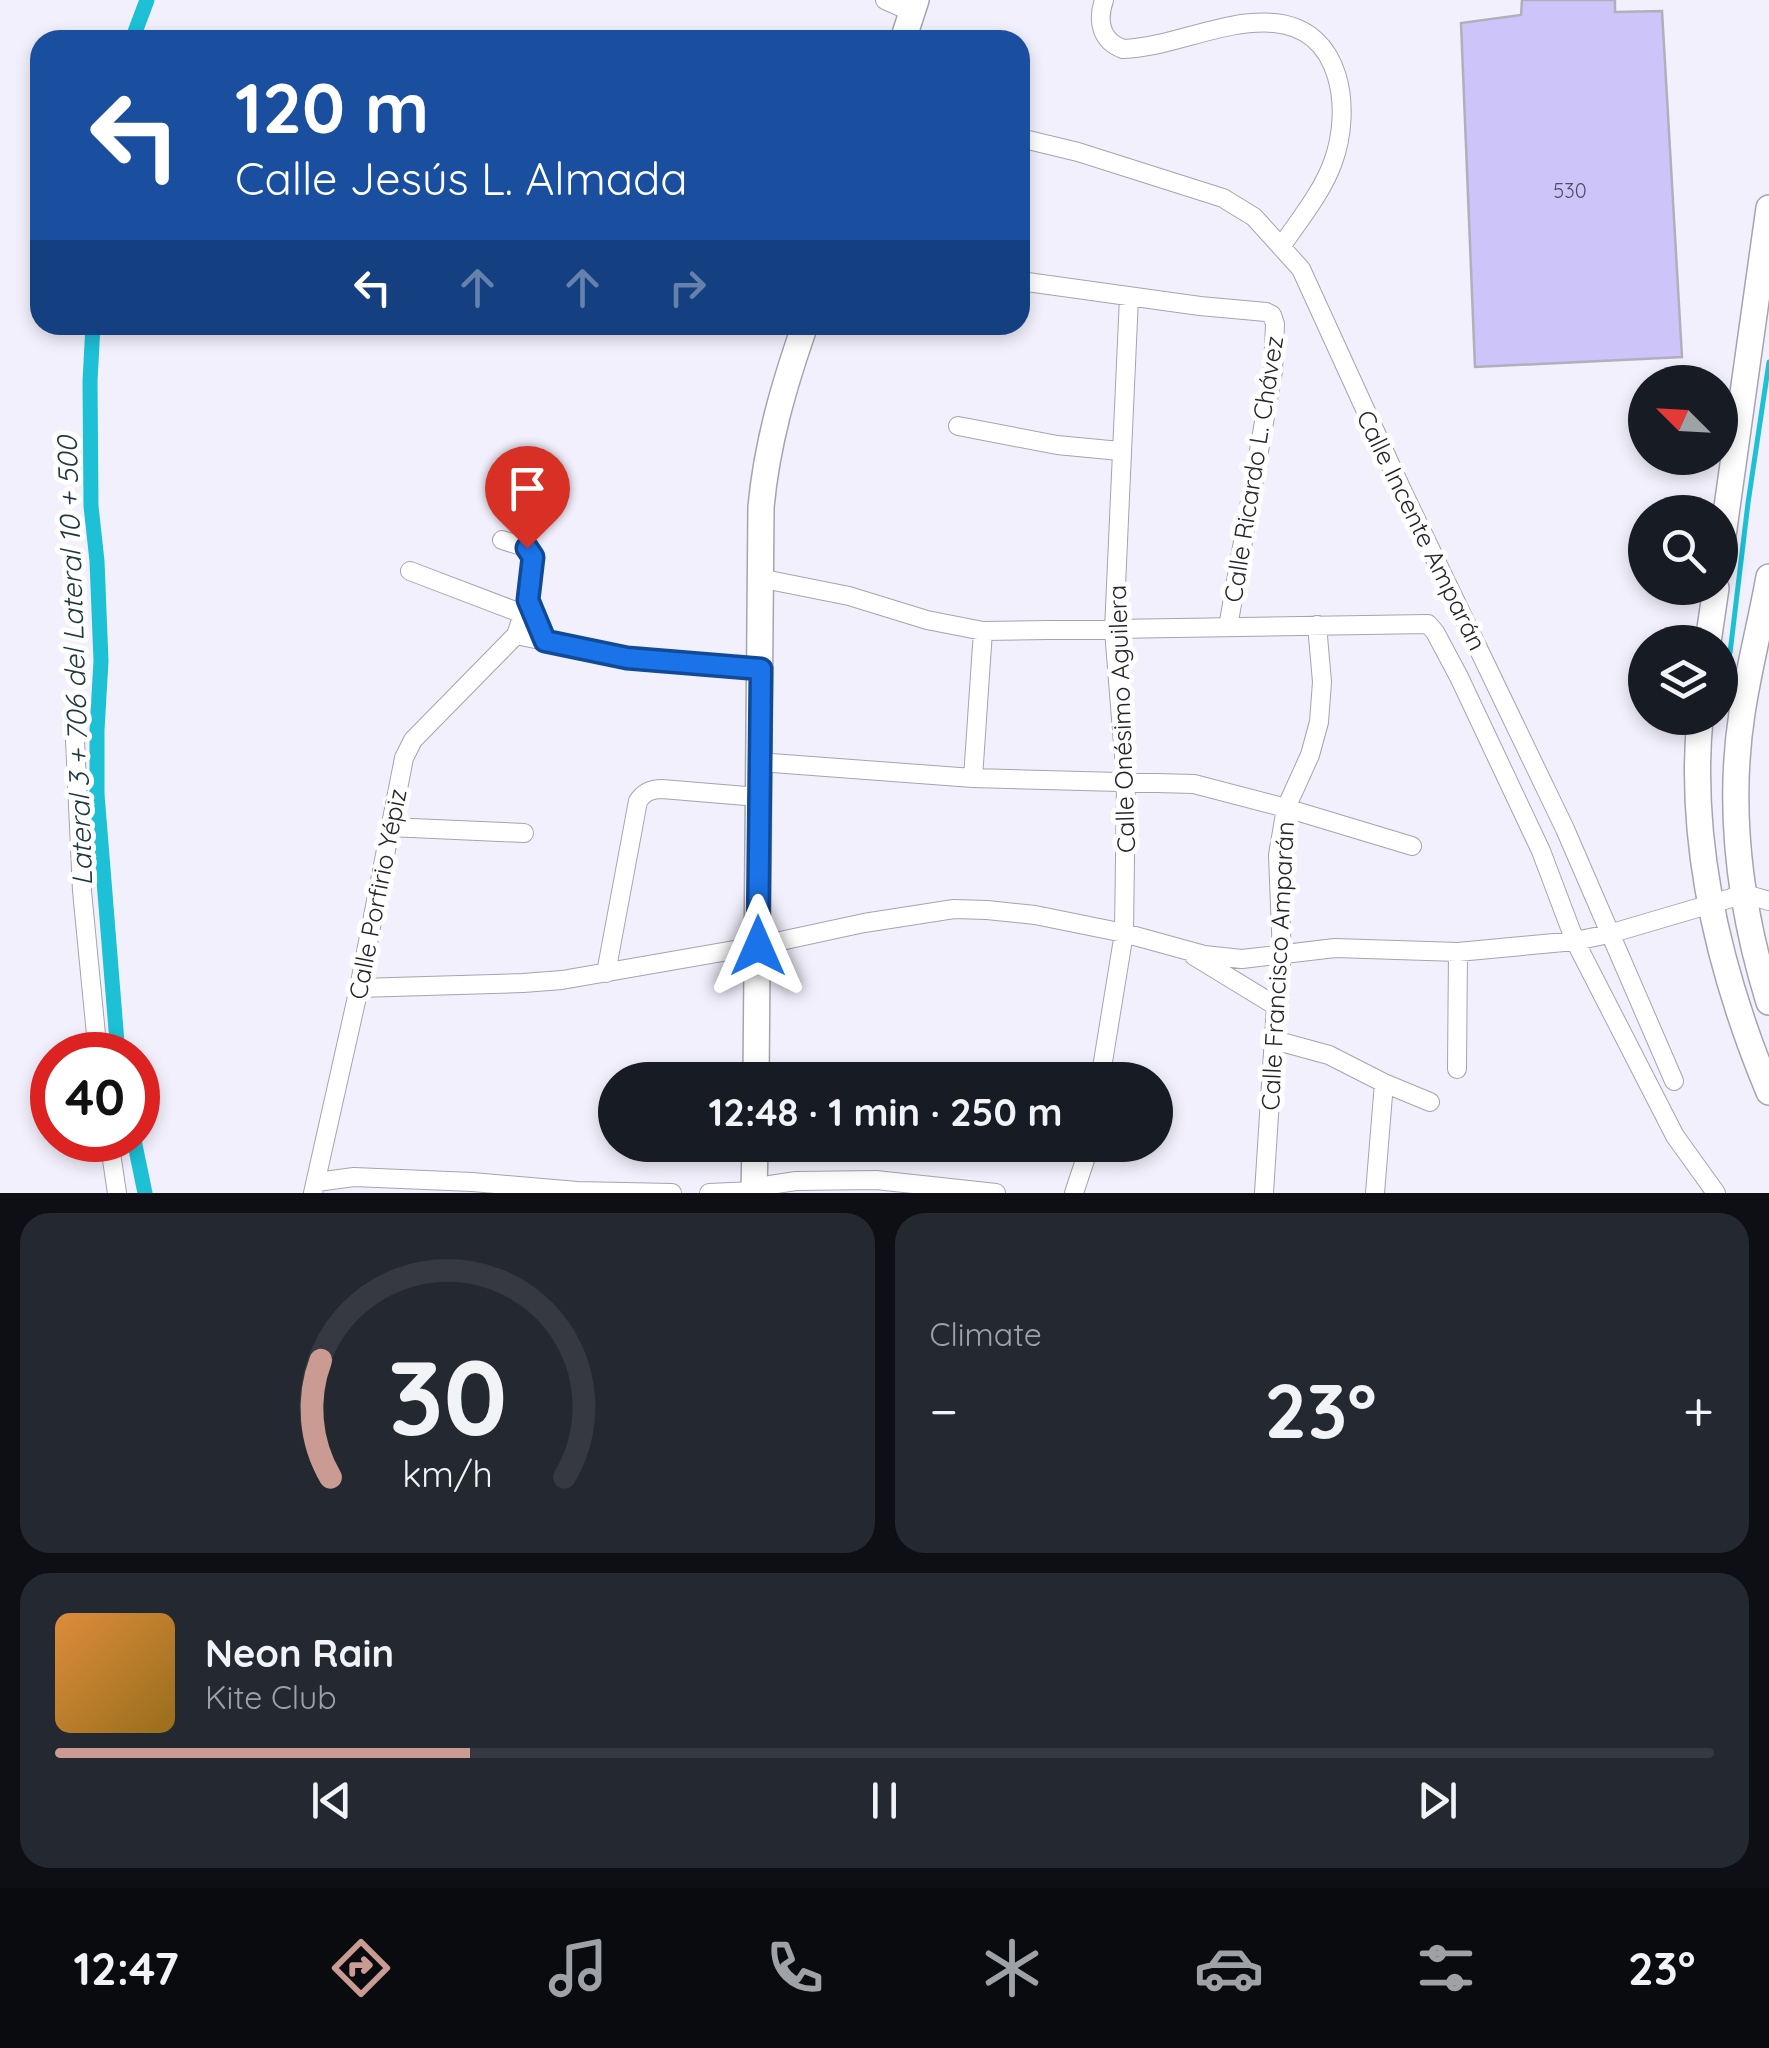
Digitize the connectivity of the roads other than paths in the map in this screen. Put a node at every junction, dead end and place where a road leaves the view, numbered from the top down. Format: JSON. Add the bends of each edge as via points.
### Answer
{"nodes":[{"id":1,"x":885,"y":0,"type":"edge"},
{"id":2,"x":1104,"y":0,"type":"edge"},
{"id":3,"x":914,"y":6,"type":"edge"},
{"id":4,"x":906,"y":30,"type":"edge"},
{"id":5,"x":1030,"y":140,"type":"edge"},
{"id":6,"x":1769,"y":208,"type":"edge"},
{"id":7,"x":1282,"y":247,"type":"junction"},
{"id":8,"x":1030,"y":282,"type":"edge"},
{"id":9,"x":1128,"y":297,"type":"junction"},
{"id":10,"x":802,"y":335,"type":"edge"},
{"id":11,"x":958,"y":426,"type":"dead end"},
{"id":12,"x":1120,"y":452,"type":"junction"},
{"id":13,"x":1729,"y":495,"type":"edge"},
{"id":14,"x":502,"y":540,"type":"dead end"},
{"id":15,"x":410,"y":571,"type":"dead end"},
{"id":16,"x":1769,"y":576,"type":"edge"},
{"id":17,"x":759,"y":578,"type":"junction"},
{"id":18,"x":526,"y":607,"type":"junction"},
{"id":19,"x":1318,"y":625,"type":"junction"},
{"id":20,"x":1228,"y":627,"type":"junction"},
{"id":21,"x":1114,"y":630,"type":"junction"},
{"id":22,"x":983,"y":632,"type":"junction"},
{"id":23,"x":516,"y":635,"type":"junction"},
{"id":24,"x":545,"y":641,"type":"junction"},
{"id":25,"x":761,"y":669,"type":"junction"},
{"id":26,"x":1700,"y":735,"type":"edge"},
{"id":27,"x":76,"y":740,"type":"dead end"},
{"id":28,"x":758,"y":762,"type":"junction"},
{"id":29,"x":974,"y":778,"type":"junction"},
{"id":30,"x":1126,"y":782,"type":"junction"},
{"id":31,"x":758,"y":797,"type":"junction"},
{"id":32,"x":1286,"y":808,"type":"junction"},
{"id":33,"x":389,"y":827,"type":"junction"},
{"id":34,"x":524,"y":833,"type":"dead end"},
{"id":35,"x":1412,"y":846,"type":"dead end"},
{"id":36,"x":1757,"y":897,"type":"edge"},
{"id":37,"x":1710,"y":903,"type":"junction"},
{"id":38,"x":1124,"y":933,"type":"junction"},
{"id":39,"x":1592,"y":938,"type":"junction"},
{"id":40,"x":758,"y":946,"type":"junction"},
{"id":41,"x":1180,"y":948,"type":"junction"},
{"id":42,"x":1458,"y":952,"type":"junction"},
{"id":43,"x":1282,"y":956,"type":"junction"},
{"id":44,"x":606,"y":973,"type":"junction"},
{"id":45,"x":359,"y":988,"type":"junction"},
{"id":46,"x":1769,"y":1002,"type":"edge"},
{"id":47,"x":1276,"y":1006,"type":"junction"},
{"id":48,"x":96,"y":1032,"type":"edge"},
{"id":49,"x":1274,"y":1040,"type":"junction"},
{"id":50,"x":756,"y":1062,"type":"edge"},
{"id":51,"x":1103,"y":1062,"type":"edge"},
{"id":52,"x":1457,"y":1069,"type":"dead end"},
{"id":53,"x":1674,"y":1081,"type":"dead end"},
{"id":54,"x":1384,"y":1082,"type":"junction"},
{"id":55,"x":1769,"y":1092,"type":"edge"},
{"id":56,"x":1430,"y":1102,"type":"dead end"},
{"id":57,"x":112,"y":1162,"type":"edge"},
{"id":58,"x":755,"y":1162,"type":"edge"},
{"id":59,"x":1084,"y":1162,"type":"edge"},
{"id":60,"x":315,"y":1188,"type":"edge"},
{"id":61,"x":754,"y":1192,"type":"edge"},
{"id":62,"x":117,"y":1193,"type":"edge"},
{"id":63,"x":672,"y":1193,"type":"edge"},
{"id":64,"x":709,"y":1193,"type":"edge"},
{"id":65,"x":996,"y":1193,"type":"edge"},
{"id":66,"x":1074,"y":1193,"type":"edge"},
{"id":67,"x":1264,"y":1193,"type":"edge"},
{"id":68,"x":1375,"y":1193,"type":"edge"},
{"id":69,"x":1716,"y":1193,"type":"edge"}],
"edges":[{"from":1,"to":3,"type":"street"},
{"from":2,"to":7,"type":"street","via":[[1104,37],[1124,49],[1271,23],[1307,34],[1326,51],[1340,94],[1334,160]]},
{"from":3,"to":4,"type":"street"},
{"from":5,"to":7,"type":"street","name":"Calle Incente Amparán","via":[[1223,198]]},
{"from":6,"to":13,"type":"street"},
{"from":7,"to":39,"type":"street","name":"Calle Incente Amparán","via":[[1300,269],[1565,829]]},
{"from":8,"to":9,"type":"street"},
{"from":9,"to":12,"type":"street","name":"Calle Onésimo Aguilera"},
{"from":9,"to":20,"type":"street","name":"Calle Ricardo L. Chávez","via":[[1269,313],[1275,324],[1274,371]]},
{"from":10,"to":17,"type":"street","via":[[769,447]]},
{"from":11,"to":12,"type":"street"},
{"from":12,"to":21,"type":"street","name":"Calle Onésimo Aguilera"},
{"from":14,"to":18,"type":"street","via":[[532,554]]},
{"from":15,"to":18,"type":"street"},
{"from":16,"to":36,"type":"street","via":[[1739,736],[1738,860]]},
{"from":17,"to":22,"type":"street"},
{"from":17,"to":25,"type":"street"},
{"from":18,"to":23,"type":"street"},
{"from":18,"to":24,"type":"street"},
{"from":19,"to":20,"type":"street"},
{"from":19,"to":32,"type":"street","name":"Calle Francisco Amparán","via":[[1319,722]]},
{"from":19,"to":39,"type":"street","via":[[1428,624],[1541,852]]},
{"from":20,"to":21,"type":"street"},
{"from":21,"to":22,"type":"street"},
{"from":21,"to":30,"type":"street","name":"Calle Onésimo Aguilera"},
{"from":22,"to":29,"type":"street"},
{"from":23,"to":24,"type":"street"},
{"from":23,"to":33,"type":"street","name":"Calle Porfirio Yépiz","via":[[407,750]]},
{"from":24,"to":25,"type":"street","via":[[627,658]]},
{"from":25,"to":28,"type":"street"},
{"from":26,"to":37,"type":"street","via":[[1698,796]]},
{"from":27,"to":48,"type":"street"},
{"from":28,"to":29,"type":"street"},
{"from":28,"to":31,"type":"street"},
{"from":29,"to":30,"type":"street"},
{"from":30,"to":32,"type":"street","via":[[1194,784]]},
{"from":30,"to":38,"type":"street","name":"Calle Onésimo Aguilera"},
{"from":31,"to":40,"type":"street"},
{"from":31,"to":44,"type":"street","via":[[662,789],[642,795]]},
{"from":32,"to":35,"type":"street"},
{"from":32,"to":43,"type":"street","name":"Calle Francisco Amparán","via":[[1278,876]]},
{"from":33,"to":34,"type":"street"},
{"from":33,"to":45,"type":"street","name":"Calle Porfirio Yépiz"},
{"from":36,"to":37,"type":"street"},
{"from":36,"to":46,"type":"street","via":[[1751,936]]},
{"from":37,"to":39,"type":"street"},
{"from":37,"to":55,"type":"street"},
{"from":38,"to":40,"type":"street","via":[[1012,912],[954,909]]},
{"from":38,"to":41,"type":"street"},
{"from":38,"to":51,"type":"street","name":"Calle Onésimo Aguilera"},
{"from":39,"to":42,"type":"street"},
{"from":39,"to":53,"type":"street","name":"Calle Incente Amparán"},
{"from":39,"to":69,"type":"street","via":[[1675,1136]]},
{"from":40,"to":44,"type":"street"},
{"from":40,"to":50,"type":"street"},
{"from":41,"to":43,"type":"street","via":[[1242,959]]},
{"from":41,"to":47,"type":"street"},
{"from":42,"to":43,"type":"street","via":[[1335,948]]},
{"from":42,"to":52,"type":"street"},
{"from":43,"to":47,"type":"street","name":"Calle Francisco Amparán"},
{"from":44,"to":45,"type":"street"},
{"from":45,"to":60,"type":"street","name":"Calle Porfirio Yépiz"},
{"from":47,"to":49,"type":"street","name":"Calle Francisco Amparán"},
{"from":49,"to":54,"type":"street","via":[[1329,1055]]},
{"from":49,"to":67,"type":"street","name":"Calle Francisco Amparán"},
{"from":54,"to":56,"type":"street"},
{"from":54,"to":68,"type":"street"},
{"from":57,"to":62,"type":"street"},
{"from":58,"to":61,"type":"street"},
{"from":59,"to":66,"type":"street"},
{"from":60,"to":63,"type":"street","via":[[354,1177]]},
{"from":61,"to":64,"type":"street"},
{"from":61,"to":65,"type":"street","via":[[796,1181],[876,1180]]}]}
